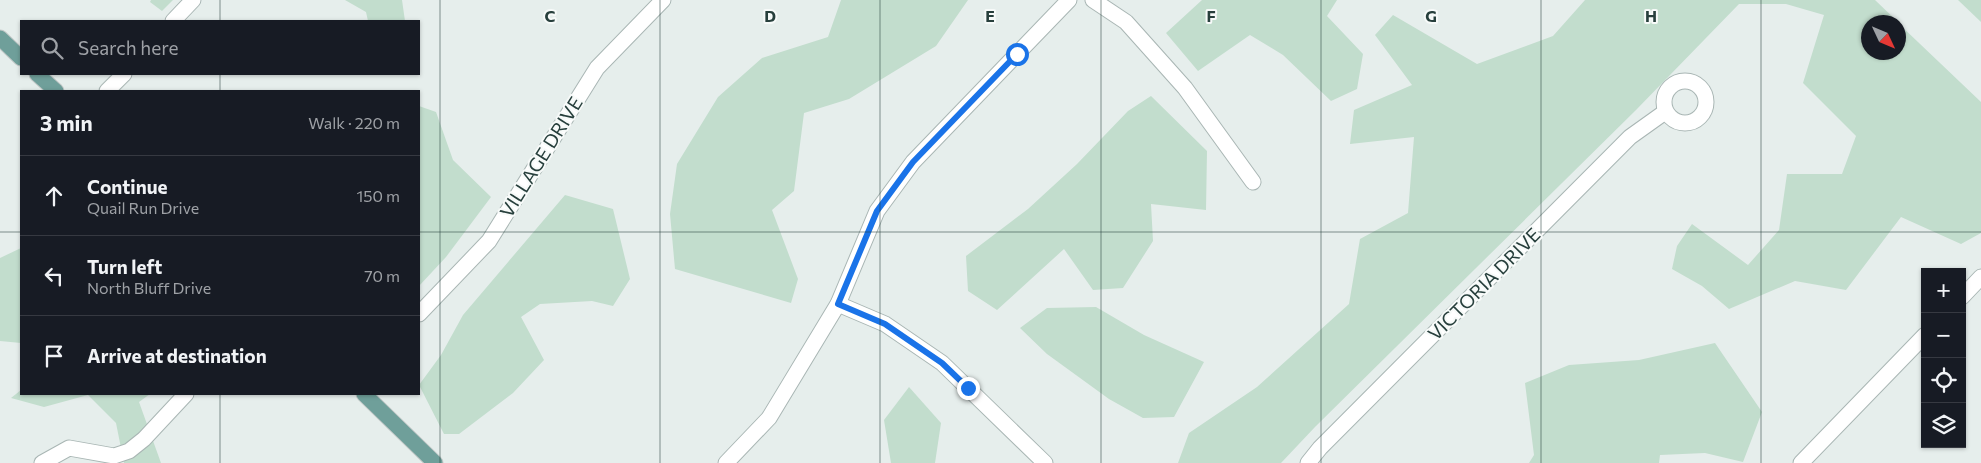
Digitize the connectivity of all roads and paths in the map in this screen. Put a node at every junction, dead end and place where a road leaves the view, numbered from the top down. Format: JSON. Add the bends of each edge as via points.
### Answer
{"nodes":[{"id":1,"x":193,"y":0,"type":"edge"},
{"id":2,"x":663,"y":0,"type":"edge"},
{"id":3,"x":1069,"y":0,"type":"edge"},
{"id":4,"x":1093,"y":0,"type":"edge"},
{"id":5,"x":174,"y":20,"type":"edge"},
{"id":6,"x":0,"y":38,"type":"edge"},
{"id":7,"x":20,"y":57,"type":"edge"},
{"id":8,"x":39,"y":75,"type":"edge"},
{"id":9,"x":123,"y":75,"type":"edge"},
{"id":10,"x":55,"y":90,"type":"edge"},
{"id":11,"x":108,"y":90,"type":"edge"},
{"id":12,"x":1665,"y":112,"type":"dead end"},
{"id":13,"x":1253,"y":182,"type":"dead end"},
{"id":14,"x":1981,"y":277,"type":"edge"},
{"id":15,"x":1966,"y":292,"type":"edge"},
{"id":16,"x":838,"y":304,"type":"junction"},
{"id":17,"x":420,"y":313,"type":"edge"},
{"id":18,"x":1921,"y":339,"type":"edge"},
{"id":19,"x":185,"y":395,"type":"edge"},
{"id":20,"x":365,"y":395,"type":"edge"},
{"id":21,"x":42,"y":463,"type":"edge"},
{"id":22,"x":435,"y":463,"type":"edge"},
{"id":23,"x":726,"y":463,"type":"edge"},
{"id":24,"x":1045,"y":463,"type":"edge"},
{"id":25,"x":1308,"y":463,"type":"edge"},
{"id":26,"x":1801,"y":463,"type":"edge"}],
"edges":[{"from":1,"to":5,"type":"street"},
{"from":2,"to":17,"type":"street","name":"VILLAGE DRIVE","via":[[597,68],[489,240]]},
{"from":3,"to":16,"type":"street","via":[[913,162],[877,211]]},
{"from":4,"to":13,"type":"street","via":[[1126,22],[1185,88]]},
{"from":6,"to":7,"type":"main road"},
{"from":8,"to":10,"type":"main road"},
{"from":9,"to":11,"type":"street"},
{"from":12,"to":25,"type":"street","name":"VICTORIA DRIVE","via":[[1630,137]]},
{"from":14,"to":15,"type":"street"},
{"from":16,"to":23,"type":"street","via":[[769,418]]},
{"from":16,"to":24,"type":"street","via":[[885,324],[942,363]]},
{"from":18,"to":26,"type":"street"},
{"from":19,"to":21,"type":"street","via":[[129,451],[114,456],[69,448]]},
{"from":20,"to":22,"type":"main road"}]}
